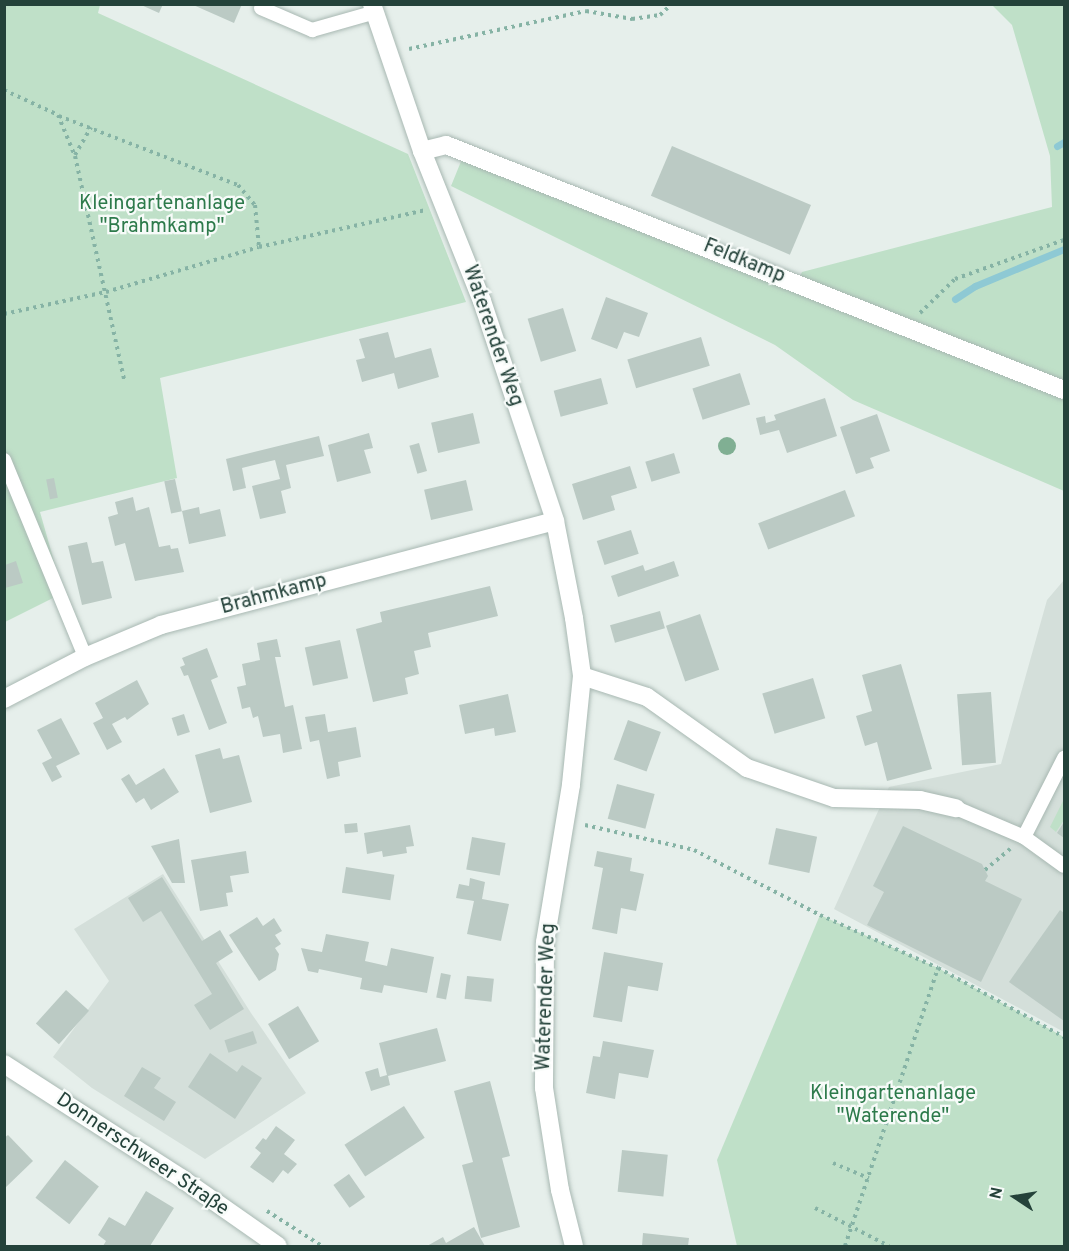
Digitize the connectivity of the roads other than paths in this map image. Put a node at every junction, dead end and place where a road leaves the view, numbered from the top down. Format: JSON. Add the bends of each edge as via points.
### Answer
{"nodes":[{"id":1,"x":261,"y":8,"type":"dead end"},
{"id":2,"x":374,"y":8,"type":"edge"},
{"id":3,"x":422,"y":151,"type":"junction"},
{"id":4,"x":1065,"y":390,"type":"edge"},
{"id":5,"x":4,"y":460,"type":"edge"},
{"id":6,"x":555,"y":521,"type":"junction"},
{"id":7,"x":85,"y":657,"type":"junction"},
{"id":8,"x":582,"y":676,"type":"junction"},
{"id":9,"x":4,"y":699,"type":"edge"},
{"id":10,"x":1065,"y":758,"type":"edge"},
{"id":11,"x":956,"y":808,"type":"joint"},
{"id":12,"x":1024,"y":837,"type":"junction"},
{"id":13,"x":1065,"y":866,"type":"edge"},
{"id":14,"x":4,"y":1064,"type":"edge"},
{"id":15,"x":278,"y":1246,"type":"edge"},
{"id":16,"x":573,"y":1246,"type":"edge"}],
"edges":[{"from":1,"to":2,"type":"lane","via":[[312,30]]},
{"from":2,"to":3,"type":"street","name":"Waterender Weg"},
{"from":3,"to":4,"type":"street","name":"Feldkamp","via":[[446,145]]},
{"from":3,"to":6,"type":"street","name":"Waterender Weg","via":[[482,301]]},
{"from":5,"to":7,"type":"lane"},
{"from":6,"to":7,"type":"street","name":"Brahmkamp","via":[[161,625]]},
{"from":6,"to":8,"type":"street","name":"Waterender Weg"},
{"from":7,"to":9,"type":"street","name":"Brahmkamp"},
{"from":8,"to":11,"type":"street","via":[[647,697],[747,768],[834,798],[920,800]]},
{"from":8,"to":16,"type":"street","name":"Waterender Weg","via":[[566,821],[546,942],[544,1088]]},
{"from":10,"to":12,"type":"lane"},
{"from":11,"to":12,"type":"lane"},
{"from":12,"to":13,"type":"lane"},
{"from":14,"to":15,"type":"street","name":"Donnerschweer Straße"}]}
